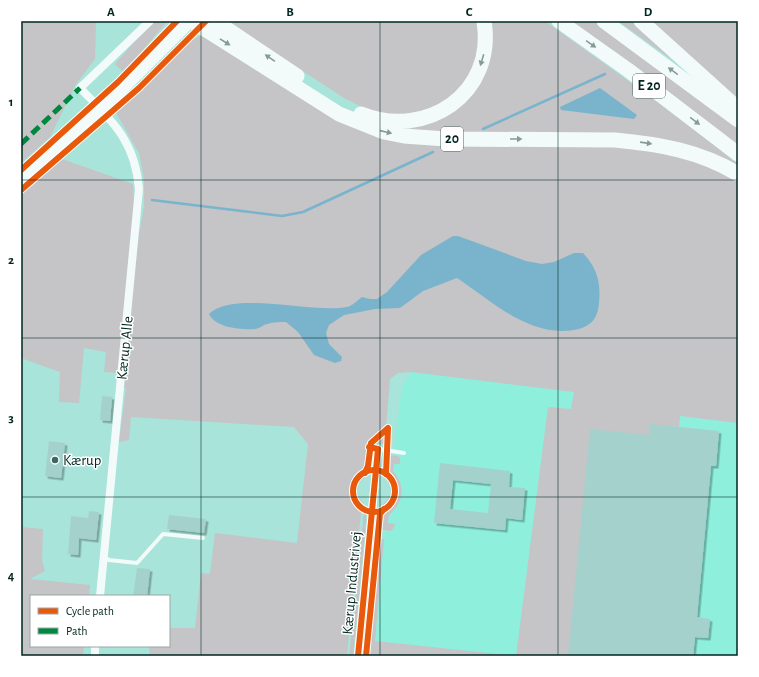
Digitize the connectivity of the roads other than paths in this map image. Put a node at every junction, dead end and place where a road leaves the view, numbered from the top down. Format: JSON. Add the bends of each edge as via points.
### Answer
{"nodes":[{"id":1,"x":150,"y":21,"type":"edge"},
{"id":2,"x":191,"y":21,"type":"edge"},
{"id":3,"x":215,"y":21,"type":"edge"},
{"id":4,"x":484,"y":21,"type":"edge"},
{"id":5,"x":559,"y":21,"type":"edge"},
{"id":6,"x":604,"y":21,"type":"edge"},
{"id":7,"x":641,"y":21,"type":"edge"},
{"id":8,"x":738,"y":108,"type":"edge"},
{"id":9,"x":101,"y":110,"type":"junction"},
{"id":10,"x":738,"y":120,"type":"edge"},
{"id":11,"x":738,"y":154,"type":"edge"},
{"id":12,"x":738,"y":174,"type":"edge"},
{"id":13,"x":21,"y":181,"type":"edge"},
{"id":14,"x":378,"y":449,"type":"joint"},
{"id":15,"x":404,"y":453,"type":"dead end"},
{"id":16,"x":203,"y":538,"type":"dead end"},
{"id":17,"x":104,"y":557,"type":"junction"},
{"id":18,"x":100,"y":595,"type":"edge"},
{"id":19,"x":358,"y":656,"type":"edge"}],
"edges":[{"from":1,"to":9,"type":"street","name":"Kærup Alle","via":[[80,88]]},
{"from":2,"to":9,"type":"main road"},
{"from":2,"to":12,"type":"highway","number":"20","one_way":true,"via":[[339,114],[384,132],[446,139],[640,142],[691,153]]},
{"from":4,"to":3,"type":"highway","number":"20","one_way":true,"via":[[485,52],[476,77],[467,91],[456,102],[433,116],[402,122],[373,118],[332,99]]},
{"from":5,"to":11,"type":"highway","number":"E 20","one_way":true},
{"from":10,"to":6,"type":"highway","number":"E 20","one_way":true},
{"from":7,"to":8,"type":"highway"},
{"from":9,"to":13,"type":"main road"},
{"from":9,"to":17,"type":"street","name":"Kærup Alle","via":[[114,123],[129,147],[138,174],[139,189]]},
{"from":14,"to":15,"type":"lane"},
{"from":14,"to":19,"type":"street","name":"Kærup Industrivej"},
{"from":16,"to":17,"type":"lane","via":[[162,534],[137,563],[109,560]]},
{"from":17,"to":18,"type":"street","name":"Kærup Alle"}]}
